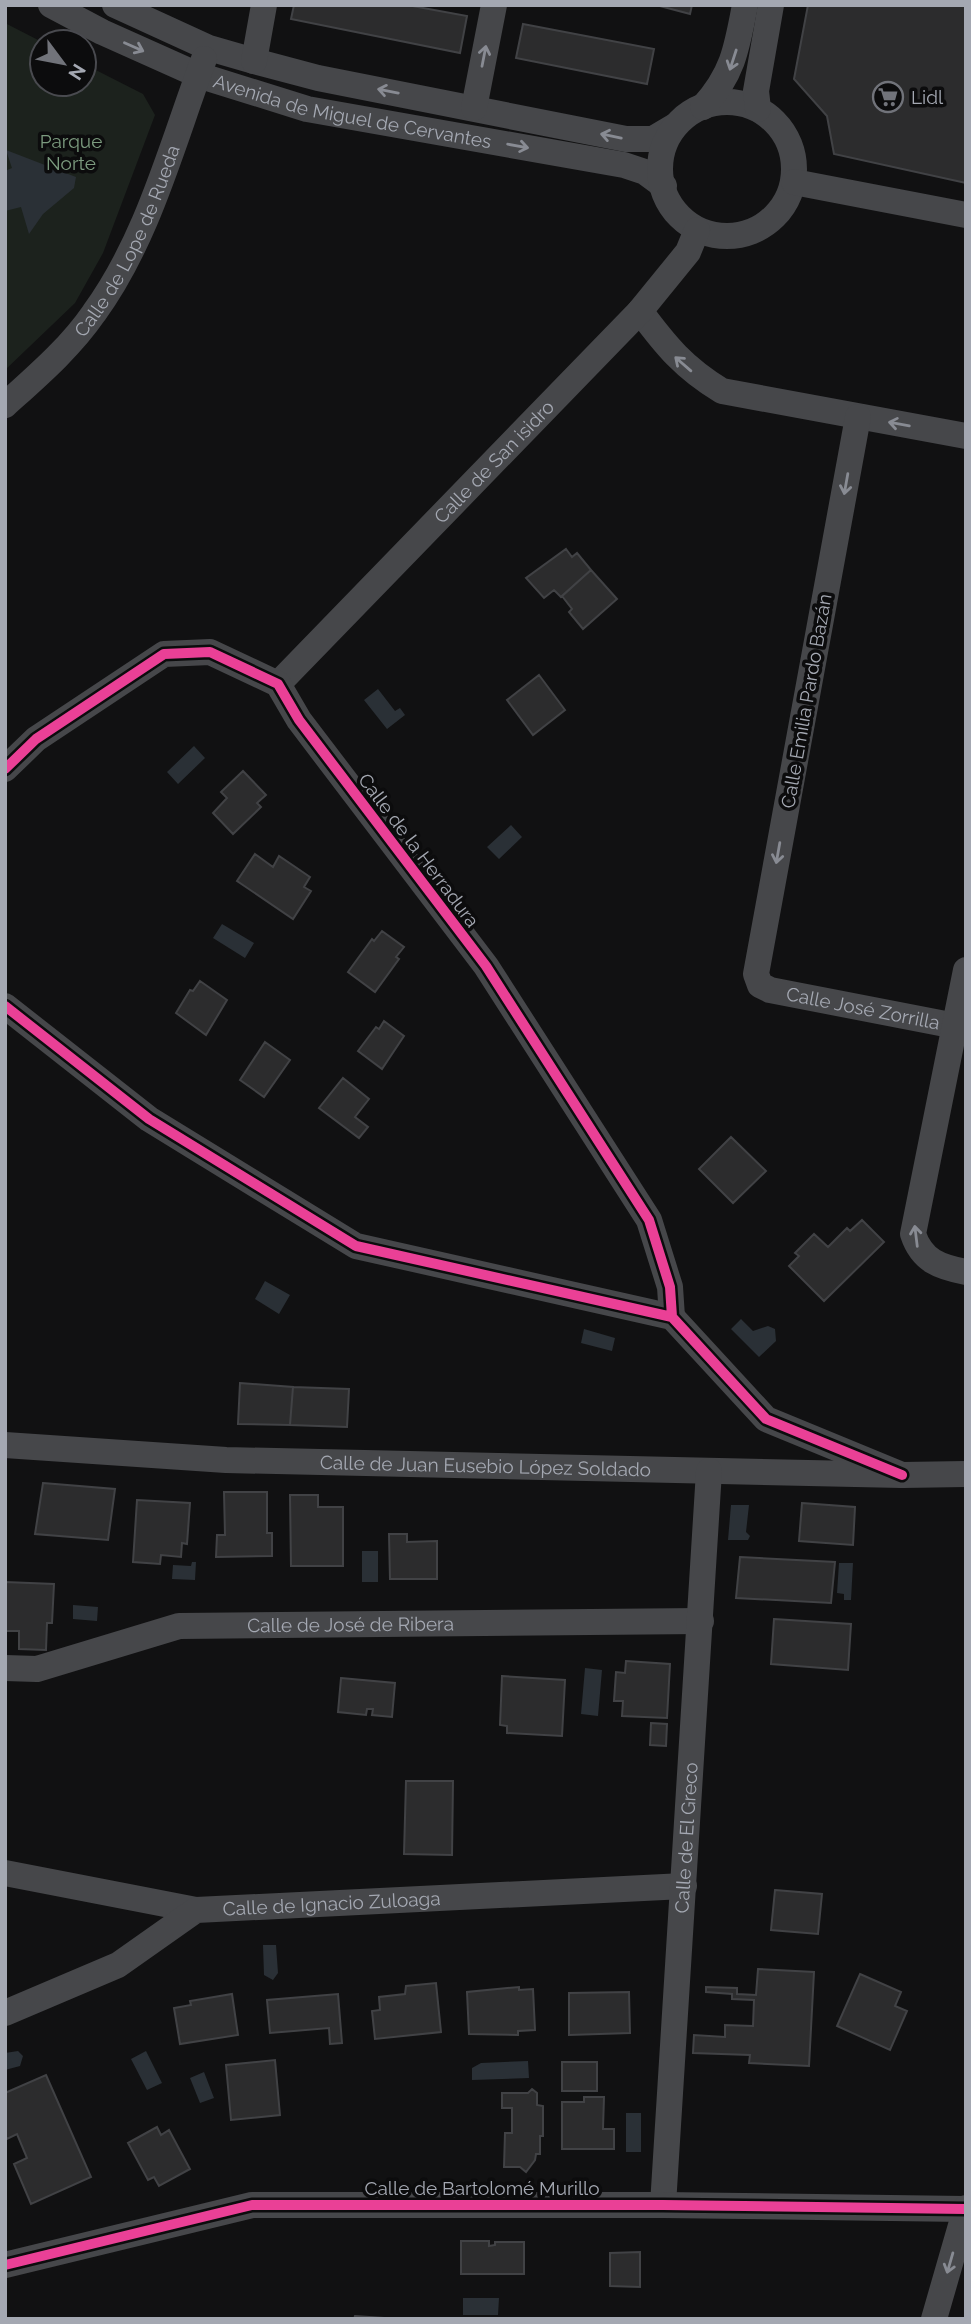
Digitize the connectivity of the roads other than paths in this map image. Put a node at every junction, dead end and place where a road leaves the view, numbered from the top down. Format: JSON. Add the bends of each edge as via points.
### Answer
{"nodes":[{"id":1,"x":51,"y":5,"type":"edge"},
{"id":2,"x":115,"y":5,"type":"edge"},
{"id":3,"x":264,"y":5,"type":"edge"},
{"id":4,"x":494,"y":5,"type":"edge"},
{"id":5,"x":745,"y":5,"type":"edge"},
{"id":6,"x":771,"y":5,"type":"edge"},
{"id":7,"x":209,"y":48,"type":"junction"},
{"id":8,"x":254,"y":61,"type":"junction"},
{"id":9,"x":198,"y":75,"type":"junction"},
{"id":10,"x":474,"y":107,"type":"junction"},
{"id":11,"x":703,"y":107,"type":"junction"},
{"id":12,"x":758,"y":109,"type":"junction"},
{"id":13,"x":676,"y":126,"type":"junction"},
{"id":14,"x":794,"y":183,"type":"junction"},
{"id":15,"x":664,"y":186,"type":"junction"},
{"id":16,"x":966,"y":215,"type":"edge"},
{"id":17,"x":697,"y":230,"type":"junction"},
{"id":18,"x":640,"y":311,"type":"junction"},
{"id":19,"x":5,"y":405,"type":"edge"},
{"id":20,"x":858,"y":417,"type":"junction"},
{"id":21,"x":966,"y":436,"type":"edge"},
{"id":22,"x":278,"y":684,"type":"junction"},
{"id":23,"x":5,"y":769,"type":"edge"},
{"id":24,"x":966,"y":970,"type":"edge"},
{"id":25,"x":760,"y":985,"type":"joint"},
{"id":26,"x":5,"y":1006,"type":"edge"},
{"id":27,"x":960,"y":1027,"type":"edge"},
{"id":28,"x":966,"y":1272,"type":"edge"},
{"id":29,"x":672,"y":1317,"type":"junction"},
{"id":30,"x":5,"y":1445,"type":"edge"},
{"id":31,"x":709,"y":1471,"type":"junction"},
{"id":32,"x":966,"y":1474,"type":"edge"},
{"id":33,"x":902,"y":1475,"type":"junction"},
{"id":34,"x":701,"y":1621,"type":"junction"},
{"id":35,"x":5,"y":1668,"type":"edge"},
{"id":36,"x":5,"y":1873,"type":"edge"},
{"id":37,"x":684,"y":1886,"type":"junction"},
{"id":38,"x":196,"y":1910,"type":"junction"},
{"id":39,"x":5,"y":2013,"type":"edge"},
{"id":40,"x":663,"y":2205,"type":"junction"},
{"id":41,"x":966,"y":2209,"type":"edge"},
{"id":42,"x":5,"y":2265,"type":"edge"},
{"id":43,"x":933,"y":2319,"type":"edge"}],
"edges":[{"from":1,"to":9,"type":"street","name":"Avenida de Miguel de Cervantes","one_way":true},
{"from":2,"to":7,"type":"street","name":"Avenida de Miguel de Cervantes"},
{"from":3,"to":8,"type":"street"},
{"from":10,"to":4,"type":"street","one_way":true},
{"from":5,"to":11,"type":"street","one_way":true,"via":[[734,62]]},
{"from":6,"to":12,"type":"street","via":[[756,91]]},
{"from":7,"to":8,"type":"street","name":"Avenida de Miguel de Cervantes"},
{"from":7,"to":9,"type":"street","name":"Calle de Lope de Rueda"},
{"from":10,"to":8,"type":"street","name":"Avenida de Miguel de Cervantes","one_way":true,"via":[[318,78]]},
{"from":9,"to":15,"type":"street","name":"Avenida de Miguel de Cervantes","one_way":true,"via":[[307,109],[624,165],[645,172]]},
{"from":9,"to":19,"type":"street","name":"Calle de Lope de Rueda","via":[[125,262],[94,314]]},
{"from":13,"to":10,"type":"street","name":"Avenida de Miguel de Cervantes","one_way":true,"via":[[653,139],[626,139]]},
{"from":11,"to":12,"type":"street","via":[[739,102]]},
{"from":11,"to":13,"type":"street"},
{"from":12,"to":14,"type":"street","via":[[781,128],[794,157]]},
{"from":13,"to":15,"type":"street","via":[[666,141],[660,174]]},
{"from":14,"to":16,"type":"street"},
{"from":14,"to":17,"type":"street","via":[[779,213],[759,229],[728,237]]},
{"from":15,"to":17,"type":"street","via":[[672,209]]},
{"from":17,"to":18,"type":"street","name":"Calle de San isidro","via":[[688,252]]},
{"from":20,"to":18,"type":"street","one_way":true,"via":[[722,391],[671,353]]},
{"from":18,"to":22,"type":"street","name":"Calle de San isidro"},
{"from":21,"to":20,"type":"street","one_way":true},
{"from":20,"to":25,"type":"street","name":"Calle Emilia Pardo Bazán","one_way":true,"via":[[756,974]]},
{"from":22,"to":23,"type":"street","via":[[210,652],[164,654],[36,739]]},
{"from":22,"to":29,"type":"street","name":"Calle de la Herradura","via":[[299,720],[486,966],[649,1220],[670,1287]]},
{"from":24,"to":27,"type":"street"},
{"from":25,"to":27,"type":"street","name":"Calle José Zorrilla"},
{"from":26,"to":29,"type":"street","via":[[149,1119],[356,1246]]},
{"from":28,"to":27,"type":"street","one_way":true,"via":[[932,1262],[918,1248],[913,1234]]},
{"from":29,"to":33,"type":"street","via":[[766,1419]]},
{"from":30,"to":31,"type":"street","name":"Calle de Juan Eusebio López Soldado","via":[[226,1460]]},
{"from":31,"to":33,"type":"street","name":"Calle de Juan Eusebio López Soldado"},
{"from":31,"to":34,"type":"street","name":"Calle de El Greco"},
{"from":32,"to":33,"type":"street","name":"Calle de Juan Eusebio López Soldado"},
{"from":34,"to":35,"type":"street","name":"Calle de José de Ribera","via":[[179,1626],[37,1669]]},
{"from":34,"to":37,"type":"street","name":"Calle de El Greco"},
{"from":36,"to":38,"type":"street"},
{"from":37,"to":38,"type":"street","name":"Calle de Ignacio Zuloaga"},
{"from":37,"to":40,"type":"street","name":"Calle de El Greco"},
{"from":38,"to":39,"type":"street","name":"Calle de Ignacio Zuloaga","via":[[118,1965]]},
{"from":40,"to":41,"type":"street","name":"Calle de Bartolomé Murillo"},
{"from":40,"to":42,"type":"street","name":"Calle de Bartolomé Murillo","via":[[252,2205]]},
{"from":41,"to":43,"type":"street","one_way":true}]}
